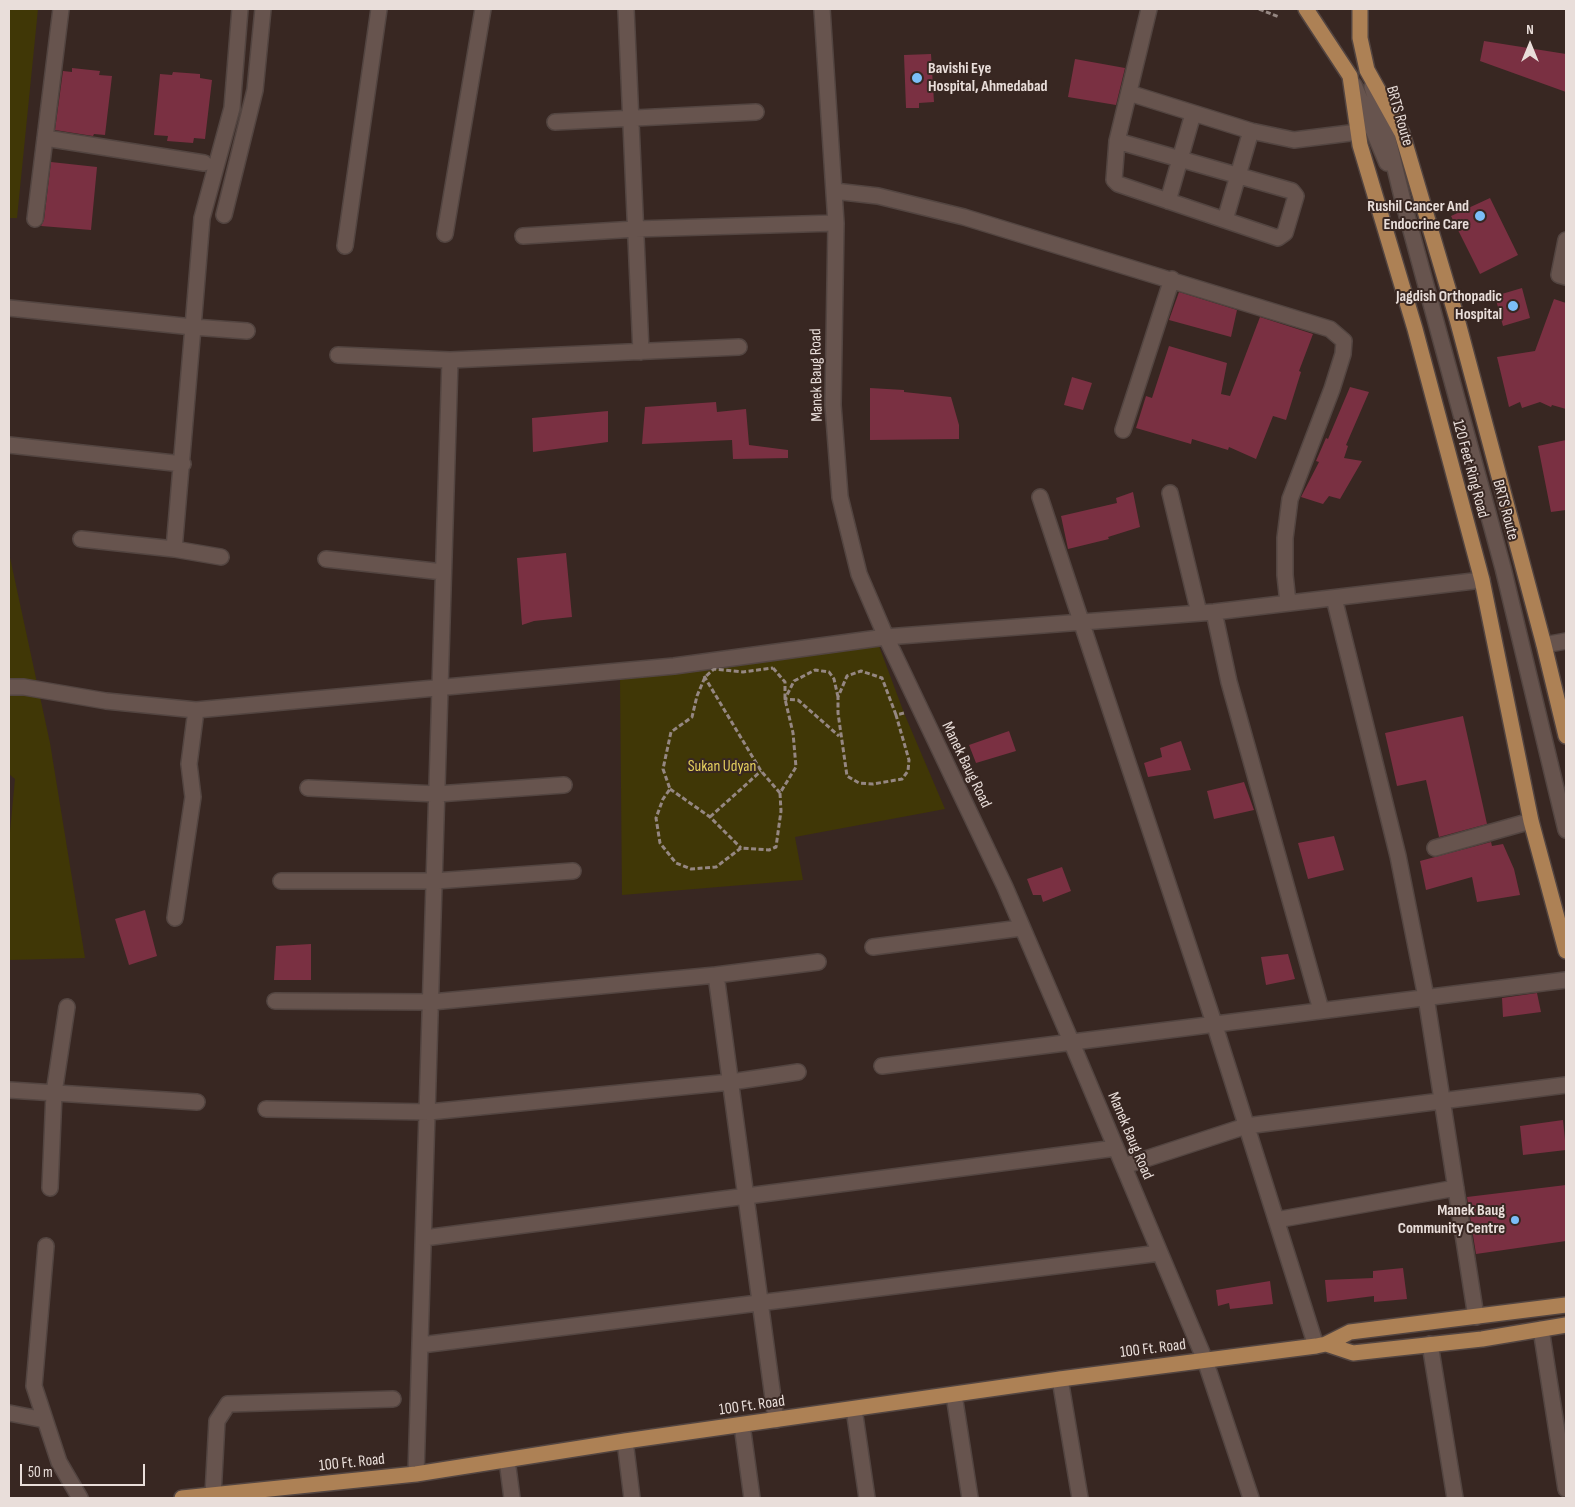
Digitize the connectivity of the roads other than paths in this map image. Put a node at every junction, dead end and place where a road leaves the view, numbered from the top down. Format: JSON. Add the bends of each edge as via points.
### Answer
{"nodes":[{"id":1,"x":61,"y":9,"type":"edge"},
{"id":2,"x":240,"y":9,"type":"edge"},
{"id":3,"x":263,"y":9,"type":"edge"},
{"id":4,"x":378,"y":9,"type":"edge"},
{"id":5,"x":483,"y":9,"type":"edge"},
{"id":6,"x":626,"y":9,"type":"edge"},
{"id":7,"x":822,"y":9,"type":"edge"},
{"id":8,"x":1148,"y":9,"type":"edge"},
{"id":9,"x":1306,"y":9,"type":"edge"},
{"id":10,"x":1360,"y":9,"type":"edge"},
{"id":11,"x":1367,"y":70,"type":"junction"},
{"id":12,"x":1350,"y":76,"type":"junction"},
{"id":13,"x":1130,"y":93,"type":"junction"},
{"id":14,"x":756,"y":112,"type":"dead end"},
{"id":15,"x":1193,"y":114,"type":"junction"},
{"id":16,"x":630,"y":116,"type":"junction"},
{"id":17,"x":555,"y":122,"type":"dead end"},
{"id":18,"x":1251,"y":131,"type":"junction"},
{"id":19,"x":1358,"y":132,"type":"junction"},
{"id":20,"x":45,"y":138,"type":"junction"},
{"id":21,"x":1117,"y":141,"type":"junction"},
{"id":22,"x":1180,"y":159,"type":"junction"},
{"id":23,"x":204,"y":163,"type":"dead end"},
{"id":24,"x":1238,"y":176,"type":"junction"},
{"id":25,"x":834,"y":191,"type":"junction"},
{"id":26,"x":1168,"y":201,"type":"junction"},
{"id":27,"x":1403,"y":201,"type":"junction"},
{"id":28,"x":224,"y":215,"type":"dead end"},
{"id":29,"x":36,"y":219,"type":"dead end"},
{"id":30,"x":1224,"y":220,"type":"junction"},
{"id":31,"x":836,"y":223,"type":"junction"},
{"id":32,"x":636,"y":230,"type":"junction"},
{"id":33,"x":445,"y":234,"type":"dead end"},
{"id":34,"x":523,"y":236,"type":"dead end"},
{"id":35,"x":1566,"y":240,"type":"edge"},
{"id":36,"x":345,"y":246,"type":"dead end"},
{"id":37,"x":1566,"y":277,"type":"edge"},
{"id":38,"x":1172,"y":279,"type":"junction"},
{"id":39,"x":9,"y":308,"type":"edge"},
{"id":40,"x":193,"y":327,"type":"junction"},
{"id":41,"x":247,"y":331,"type":"dead end"},
{"id":42,"x":739,"y":347,"type":"dead end"},
{"id":43,"x":641,"y":352,"type":"junction"},
{"id":44,"x":338,"y":355,"type":"dead end"},
{"id":45,"x":450,"y":360,"type":"junction"},
{"id":46,"x":1122,"y":430,"type":"dead end"},
{"id":47,"x":9,"y":445,"type":"edge"},
{"id":48,"x":183,"y":464,"type":"junction"},
{"id":49,"x":1170,"y":493,"type":"dead end"},
{"id":50,"x":1040,"y":497,"type":"dead end"},
{"id":51,"x":81,"y":539,"type":"dead end"},
{"id":52,"x":174,"y":549,"type":"junction"},
{"id":53,"x":221,"y":557,"type":"dead end"},
{"id":54,"x":326,"y":559,"type":"dead end"},
{"id":55,"x":443,"y":572,"type":"junction"},
{"id":56,"x":1482,"y":580,"type":"junction"},
{"id":57,"x":1334,"y":598,"type":"junction"},
{"id":58,"x":1288,"y":603,"type":"junction"},
{"id":59,"x":1214,"y":612,"type":"junction"},
{"id":60,"x":1199,"y":613,"type":"junction"},
{"id":61,"x":1080,"y":622,"type":"junction"},
{"id":62,"x":886,"y":637,"type":"junction"},
{"id":63,"x":1566,"y":641,"type":"edge"},
{"id":64,"x":1544,"y":645,"type":"junction"},
{"id":65,"x":9,"y":687,"type":"edge"},
{"id":66,"x":440,"y":687,"type":"junction"},
{"id":67,"x":196,"y":710,"type":"junction"},
{"id":68,"x":1566,"y":736,"type":"edge"},
{"id":69,"x":564,"y":785,"type":"dead end"},
{"id":70,"x":308,"y":788,"type":"dead end"},
{"id":71,"x":437,"y":794,"type":"junction"},
{"id":72,"x":1531,"y":821,"type":"junction"},
{"id":73,"x":1566,"y":830,"type":"edge"},
{"id":74,"x":1435,"y":848,"type":"dead end"},
{"id":75,"x":573,"y":871,"type":"dead end"},
{"id":76,"x":281,"y":880,"type":"dead end"},
{"id":77,"x":435,"y":880,"type":"junction"},
{"id":78,"x":176,"y":918,"type":"dead end"},
{"id":79,"x":1021,"y":928,"type":"junction"},
{"id":80,"x":873,"y":947,"type":"dead end"},
{"id":81,"x":1566,"y":951,"type":"edge"},
{"id":82,"x":818,"y":962,"type":"dead end"},
{"id":83,"x":716,"y":975,"type":"junction"},
{"id":84,"x":1566,"y":980,"type":"edge"},
{"id":85,"x":1426,"y":997,"type":"junction"},
{"id":86,"x":275,"y":1001,"type":"dead end"},
{"id":87,"x":432,"y":1002,"type":"junction"},
{"id":88,"x":67,"y":1007,"type":"dead end"},
{"id":89,"x":1321,"y":1010,"type":"junction"},
{"id":90,"x":1214,"y":1023,"type":"junction"},
{"id":91,"x":1071,"y":1041,"type":"junction"},
{"id":92,"x":882,"y":1066,"type":"dead end"},
{"id":93,"x":798,"y":1072,"type":"dead end"},
{"id":94,"x":731,"y":1082,"type":"junction"},
{"id":95,"x":1566,"y":1085,"type":"edge"},
{"id":96,"x":9,"y":1090,"type":"edge"},
{"id":97,"x":54,"y":1093,"type":"junction"},
{"id":98,"x":1442,"y":1101,"type":"junction"},
{"id":99,"x":197,"y":1102,"type":"dead end"},
{"id":100,"x":266,"y":1109,"type":"dead end"},
{"id":101,"x":429,"y":1112,"type":"junction"},
{"id":102,"x":1246,"y":1126,"type":"junction"},
{"id":103,"x":1116,"y":1148,"type":"junction"},
{"id":104,"x":1124,"y":1166,"type":"junction"},
{"id":105,"x":50,"y":1188,"type":"dead end"},
{"id":106,"x":1456,"y":1188,"type":"junction"},
{"id":107,"x":746,"y":1196,"type":"junction"},
{"id":108,"x":1276,"y":1220,"type":"junction"},
{"id":109,"x":424,"y":1238,"type":"junction"},
{"id":110,"x":46,"y":1246,"type":"dead end"},
{"id":111,"x":1160,"y":1253,"type":"junction"},
{"id":112,"x":760,"y":1303,"type":"junction"},
{"id":113,"x":1566,"y":1305,"type":"edge"},
{"id":114,"x":1476,"y":1317,"type":"junction"},
{"id":115,"x":1566,"y":1325,"type":"edge"},
{"id":116,"x":1541,"y":1330,"type":"junction"},
{"id":117,"x":1430,"y":1344,"type":"junction"},
{"id":118,"x":421,"y":1345,"type":"junction"},
{"id":119,"x":1321,"y":1345,"type":"junction"},
{"id":120,"x":1205,"y":1360,"type":"junction"},
{"id":121,"x":1060,"y":1379,"type":"junction"},
{"id":122,"x":954,"y":1395,"type":"junction"},
{"id":123,"x":393,"y":1400,"type":"dead end"},
{"id":124,"x":854,"y":1409,"type":"junction"},
{"id":125,"x":9,"y":1413,"type":"edge"},
{"id":126,"x":45,"y":1420,"type":"junction"},
{"id":127,"x":776,"y":1420,"type":"junction"},
{"id":128,"x":742,"y":1425,"type":"junction"},
{"id":129,"x":625,"y":1441,"type":"junction"},
{"id":130,"x":507,"y":1460,"type":"junction"},
{"id":131,"x":416,"y":1474,"type":"junction"},
{"id":132,"x":1566,"y":1489,"type":"edge"},
{"id":133,"x":213,"y":1495,"type":"junction"},
{"id":134,"x":80,"y":1498,"type":"edge"},
{"id":135,"x":182,"y":1498,"type":"edge"},
{"id":136,"x":512,"y":1498,"type":"edge"},
{"id":137,"x":632,"y":1498,"type":"edge"},
{"id":138,"x":752,"y":1498,"type":"edge"},
{"id":139,"x":867,"y":1498,"type":"edge"},
{"id":140,"x":970,"y":1498,"type":"edge"},
{"id":141,"x":1080,"y":1498,"type":"edge"},
{"id":142,"x":1251,"y":1498,"type":"edge"},
{"id":143,"x":1454,"y":1498,"type":"edge"}],
"edges":[{"from":1,"to":20,"type":"street"},
{"from":2,"to":40,"type":"street","via":[[232,108],[202,218]]},
{"from":3,"to":28,"type":"street","via":[[255,90]]},
{"from":4,"to":36,"type":"street"},
{"from":5,"to":33,"type":"street"},
{"from":6,"to":16,"type":"street"},
{"from":7,"to":25,"type":"street","name":"Manek Baug Road"},
{"from":8,"to":13,"type":"street"},
{"from":9,"to":12,"type":"main road","name":"120 Feet Ring Road"},
{"from":10,"to":11,"type":"main road","name":"120 Feet Ring Road","via":[[1360,38]]},
{"from":11,"to":27,"type":"street","name":"BRTS Route","via":[[1388,135]]},
{"from":11,"to":64,"type":"main road","name":"120 Feet Ring Road","via":[[1402,133],[1457,319]]},
{"from":12,"to":19,"type":"main road","name":"120 Feet Ring Road"},
{"from":12,"to":27,"type":"street","name":"BRTS Route"},
{"from":13,"to":15,"type":"street"},
{"from":13,"to":21,"type":"street"},
{"from":14,"to":16,"type":"street"},
{"from":15,"to":18,"type":"street"},
{"from":15,"to":22,"type":"street"},
{"from":16,"to":17,"type":"street"},
{"from":16,"to":32,"type":"street"},
{"from":18,"to":19,"type":"street","via":[[1294,140]]},
{"from":18,"to":24,"type":"street"},
{"from":19,"to":56,"type":"main road","name":"120 Feet Ring Road"},
{"from":20,"to":23,"type":"street"},
{"from":20,"to":29,"type":"street"},
{"from":21,"to":22,"type":"street"},
{"from":21,"to":26,"type":"street","via":[[1114,180]]},
{"from":22,"to":24,"type":"street"},
{"from":22,"to":26,"type":"street"},
{"from":24,"to":30,"type":"street"},
{"from":24,"to":30,"type":"street","via":[[1295,194],[1286,233],[1278,238]]},
{"from":25,"to":31,"type":"street","name":"Manek Baug Road"},
{"from":25,"to":38,"type":"street","via":[[878,196],[964,217]]},
{"from":26,"to":30,"type":"street"},
{"from":27,"to":73,"type":"street","name":"BRTS Route","via":[[1503,568]]},
{"from":31,"to":32,"type":"street"},
{"from":31,"to":62,"type":"street","name":"Manek Baug Road","via":[[833,405],[840,497],[859,574]]},
{"from":32,"to":34,"type":"street"},
{"from":32,"to":43,"type":"street"},
{"from":35,"to":37,"type":"street","via":[[1559,275]]},
{"from":38,"to":46,"type":"street"},
{"from":38,"to":58,"type":"street","via":[[1330,329],[1344,340],[1332,389],[1290,498],[1285,538]]},
{"from":39,"to":40,"type":"street"},
{"from":40,"to":41,"type":"street"},
{"from":40,"to":48,"type":"street"},
{"from":42,"to":43,"type":"street"},
{"from":43,"to":45,"type":"street"},
{"from":44,"to":45,"type":"street"},
{"from":45,"to":55,"type":"street"},
{"from":47,"to":48,"type":"street"},
{"from":48,"to":52,"type":"street"},
{"from":49,"to":60,"type":"street"},
{"from":50,"to":61,"type":"street"},
{"from":51,"to":52,"type":"street"},
{"from":52,"to":53,"type":"street"},
{"from":54,"to":55,"type":"street"},
{"from":55,"to":66,"type":"street"},
{"from":56,"to":57,"type":"street"},
{"from":56,"to":72,"type":"main road","name":"120 Feet Ring Road"},
{"from":57,"to":58,"type":"street"},
{"from":57,"to":85,"type":"street","via":[[1398,856]]},
{"from":58,"to":59,"type":"street"},
{"from":59,"to":60,"type":"street"},
{"from":59,"to":89,"type":"street","via":[[1229,682]]},
{"from":60,"to":61,"type":"street"},
{"from":61,"to":62,"type":"street"},
{"from":61,"to":90,"type":"street"},
{"from":62,"to":66,"type":"street","via":[[674,666]]},
{"from":62,"to":79,"type":"street","name":"Manek Baug Road","via":[[1005,887]]},
{"from":63,"to":64,"type":"street"},
{"from":64,"to":68,"type":"main road","name":"120 Feet Ring Road"},
{"from":65,"to":67,"type":"street"},
{"from":66,"to":67,"type":"street"},
{"from":66,"to":71,"type":"street"},
{"from":67,"to":78,"type":"street","via":[[189,764],[193,797]]},
{"from":69,"to":71,"type":"street"},
{"from":70,"to":71,"type":"street"},
{"from":71,"to":77,"type":"street"},
{"from":72,"to":74,"type":"street"},
{"from":72,"to":81,"type":"main road","name":"120 Feet Ring Road"},
{"from":75,"to":77,"type":"street"},
{"from":76,"to":77,"type":"street"},
{"from":77,"to":87,"type":"street"},
{"from":79,"to":80,"type":"street"},
{"from":79,"to":91,"type":"street","name":"Manek Baug Road"},
{"from":82,"to":83,"type":"street"},
{"from":83,"to":87,"type":"street"},
{"from":83,"to":94,"type":"street"},
{"from":84,"to":85,"type":"street"},
{"from":85,"to":89,"type":"street"},
{"from":85,"to":98,"type":"street"},
{"from":86,"to":87,"type":"street"},
{"from":87,"to":101,"type":"street"},
{"from":88,"to":97,"type":"street"},
{"from":89,"to":90,"type":"street"},
{"from":90,"to":91,"type":"street"},
{"from":90,"to":102,"type":"street"},
{"from":91,"to":92,"type":"street"},
{"from":91,"to":103,"type":"street","name":"Manek Baug Road"},
{"from":93,"to":94,"type":"street"},
{"from":94,"to":101,"type":"street"},
{"from":94,"to":107,"type":"street"},
{"from":95,"to":98,"type":"street"},
{"from":96,"to":97,"type":"street"},
{"from":97,"to":99,"type":"street"},
{"from":97,"to":105,"type":"street"},
{"from":98,"to":102,"type":"street"},
{"from":98,"to":106,"type":"street"},
{"from":100,"to":101,"type":"street"},
{"from":101,"to":109,"type":"street"},
{"from":102,"to":104,"type":"street"},
{"from":102,"to":108,"type":"street"},
{"from":103,"to":104,"type":"street","name":"Manek Baug Road"},
{"from":103,"to":107,"type":"street"},
{"from":104,"to":111,"type":"street","name":"Manek Baug Road"},
{"from":106,"to":108,"type":"street"},
{"from":106,"to":114,"type":"street"},
{"from":107,"to":109,"type":"street"},
{"from":107,"to":112,"type":"street"},
{"from":108,"to":119,"type":"street"},
{"from":109,"to":118,"type":"street"},
{"from":110,"to":126,"type":"street","via":[[34,1386]]},
{"from":111,"to":112,"type":"street"},
{"from":111,"to":120,"type":"street","name":"Manek Baug Road"},
{"from":112,"to":118,"type":"street"},
{"from":112,"to":127,"type":"street"},
{"from":113,"to":114,"type":"main road","name":"100 Ft. Road"},
{"from":114,"to":119,"type":"main road","name":"100 Ft. Road","via":[[1350,1332]]},
{"from":115,"to":116,"type":"main road","name":"100 Ft. Road"},
{"from":116,"to":117,"type":"main road","name":"100 Ft. Road"},
{"from":116,"to":132,"type":"street"},
{"from":117,"to":119,"type":"main road","name":"100 Ft. Road","via":[[1353,1353]]},
{"from":117,"to":143,"type":"street"},
{"from":118,"to":131,"type":"street"},
{"from":119,"to":120,"type":"main road","name":"100 Ft. Road"},
{"from":120,"to":121,"type":"main road","name":"100 Ft. Road"},
{"from":120,"to":142,"type":"street","name":"Manek Baug Road"},
{"from":121,"to":122,"type":"main road","name":"100 Ft. Road"},
{"from":121,"to":141,"type":"street"},
{"from":122,"to":124,"type":"main road","name":"100 Ft. Road"},
{"from":122,"to":140,"type":"street"},
{"from":123,"to":133,"type":"street","via":[[228,1404],[217,1421]]},
{"from":124,"to":127,"type":"main road","name":"100 Ft. Road"},
{"from":124,"to":139,"type":"street"},
{"from":125,"to":126,"type":"street"},
{"from":126,"to":134,"type":"street","via":[[59,1462]]},
{"from":127,"to":128,"type":"main road","name":"100 Ft. Road"},
{"from":128,"to":129,"type":"main road","name":"100 Ft. Road"},
{"from":128,"to":138,"type":"street"},
{"from":129,"to":130,"type":"main road","name":"100 Ft. Road"},
{"from":129,"to":137,"type":"street"},
{"from":130,"to":131,"type":"main road","name":"100 Ft. Road"},
{"from":130,"to":136,"type":"street"},
{"from":131,"to":133,"type":"main road","name":"100 Ft. Road"},
{"from":133,"to":135,"type":"main road","name":"100 Ft. Road"}]}
